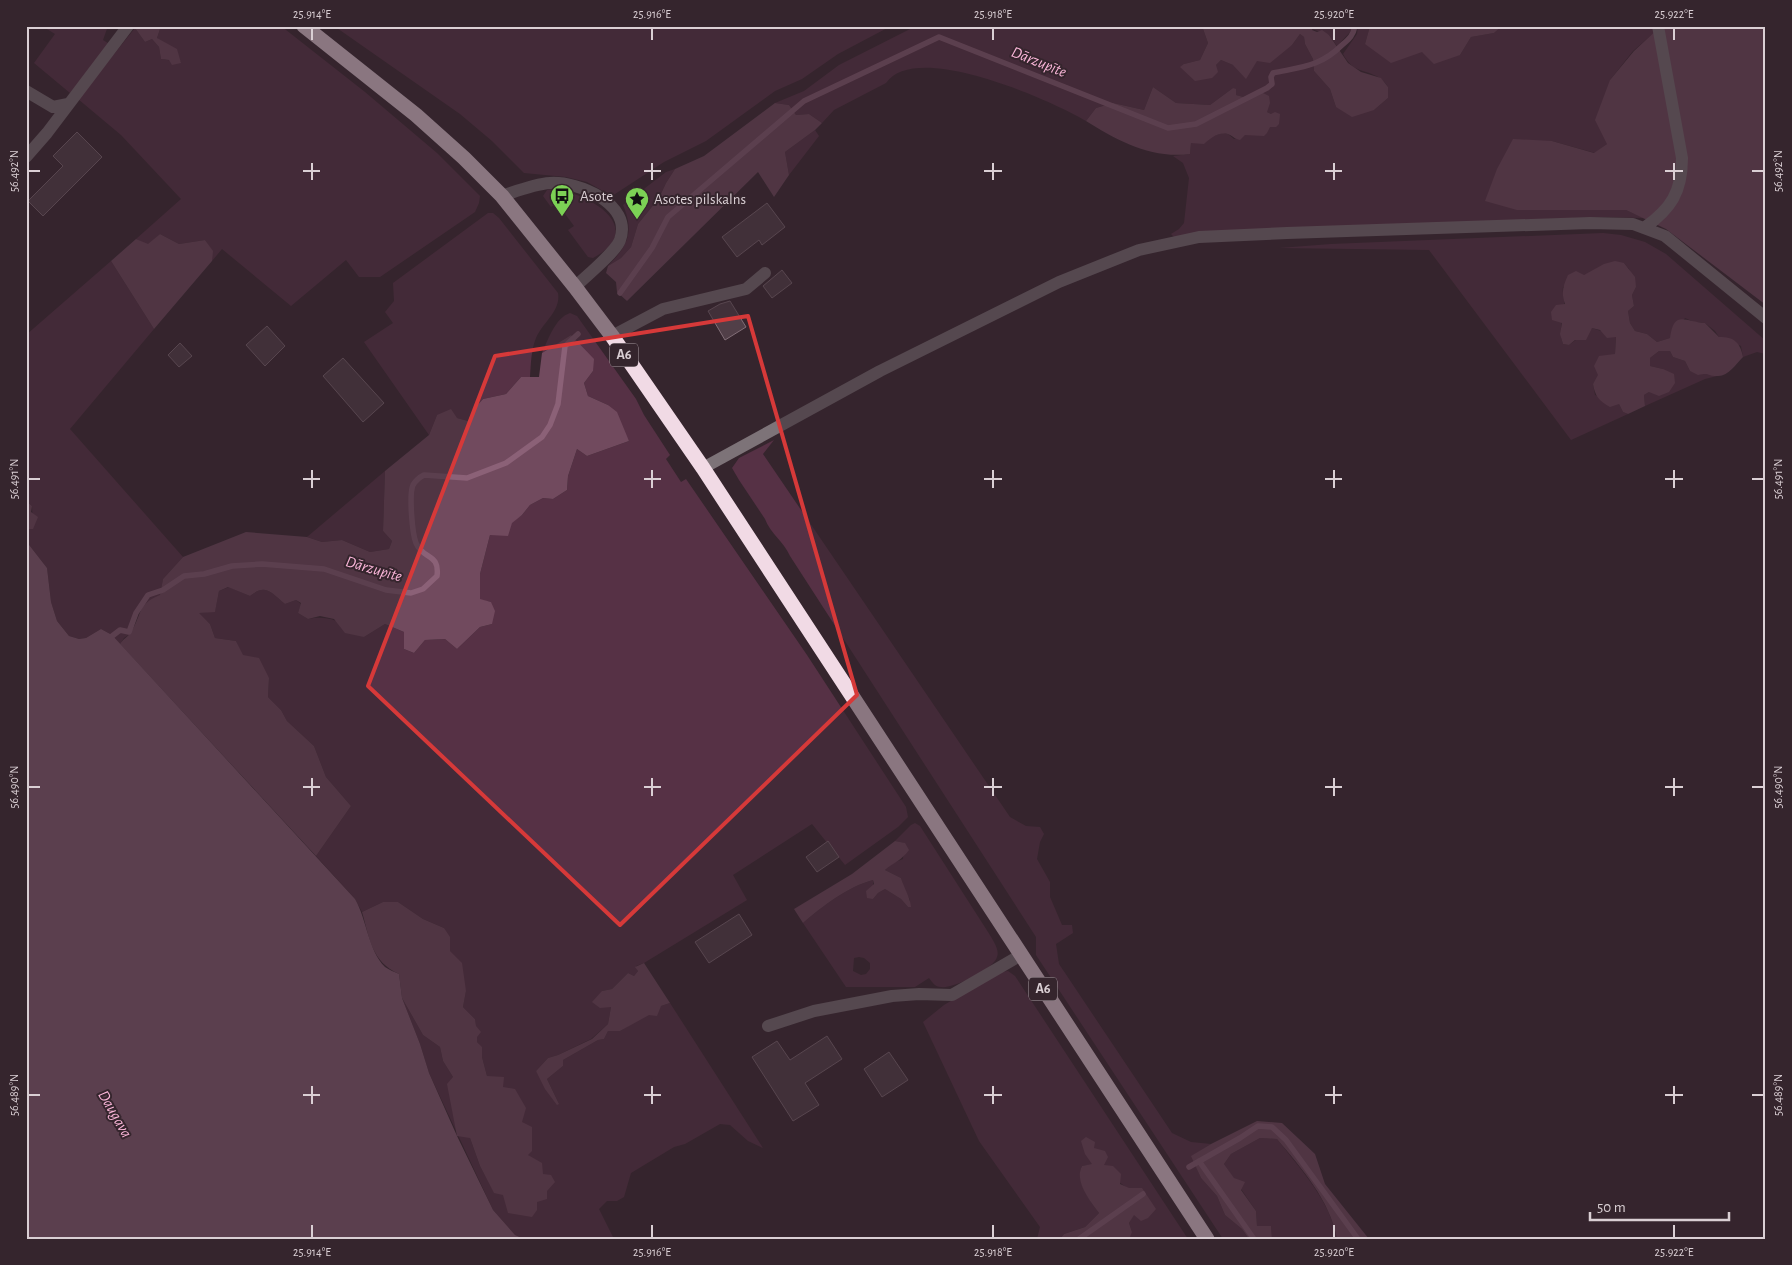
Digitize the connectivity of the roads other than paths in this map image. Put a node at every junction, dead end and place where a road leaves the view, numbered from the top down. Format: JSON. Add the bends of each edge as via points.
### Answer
{"nodes":[{"id":1,"x":128,"y":26,"type":"edge"},
{"id":2,"x":304,"y":26,"type":"edge"},
{"id":3,"x":1658,"y":26,"type":"edge"},
{"id":4,"x":26,"y":91,"type":"edge"},
{"id":5,"x":68,"y":104,"type":"junction"},
{"id":6,"x":26,"y":158,"type":"edge"},
{"id":7,"x":502,"y":196,"type":"junction"},
{"id":8,"x":1644,"y":228,"type":"junction"},
{"id":9,"x":765,"y":273,"type":"dead end"},
{"id":10,"x":575,"y":287,"type":"junction"},
{"id":11,"x":1766,"y":318,"type":"edge"},
{"id":12,"x":612,"y":336,"type":"junction"},
{"id":13,"x":703,"y":468,"type":"junction"},
{"id":14,"x":1021,"y":954,"type":"junction"},
{"id":15,"x":768,"y":1026,"type":"dead end"},
{"id":16,"x":1207,"y":1239,"type":"edge"}],
"edges":[{"from":1,"to":5,"type":"street"},
{"from":2,"to":7,"type":"highway","number":"A6","via":[[416,115]]},
{"from":3,"to":8,"type":"street","via":[[1682,158],[1682,174],[1672,201],[1657,219]]},
{"from":4,"to":5,"type":"street","via":[[53,107]]},
{"from":5,"to":6,"type":"street"},
{"from":7,"to":10,"type":"highway","number":"A6"},
{"from":7,"to":10,"type":"street","via":[[538,184],[560,183],[584,188],[616,211],[622,230],[618,246]]},
{"from":8,"to":11,"type":"street","via":[[1664,236]]},
{"from":8,"to":13,"type":"street","via":[[1633,224],[1590,223],[1287,232],[1199,237],[1139,250],[1059,282],[880,371]]},
{"from":9,"to":12,"type":"street","via":[[746,290],[663,309]]},
{"from":10,"to":12,"type":"highway","number":"A6"},
{"from":12,"to":13,"type":"highway","number":"A6"},
{"from":13,"to":14,"type":"highway","number":"A6"},
{"from":14,"to":15,"type":"street","via":[[952,995],[892,996],[814,1011]]},
{"from":14,"to":16,"type":"highway","number":"A6"}]}
